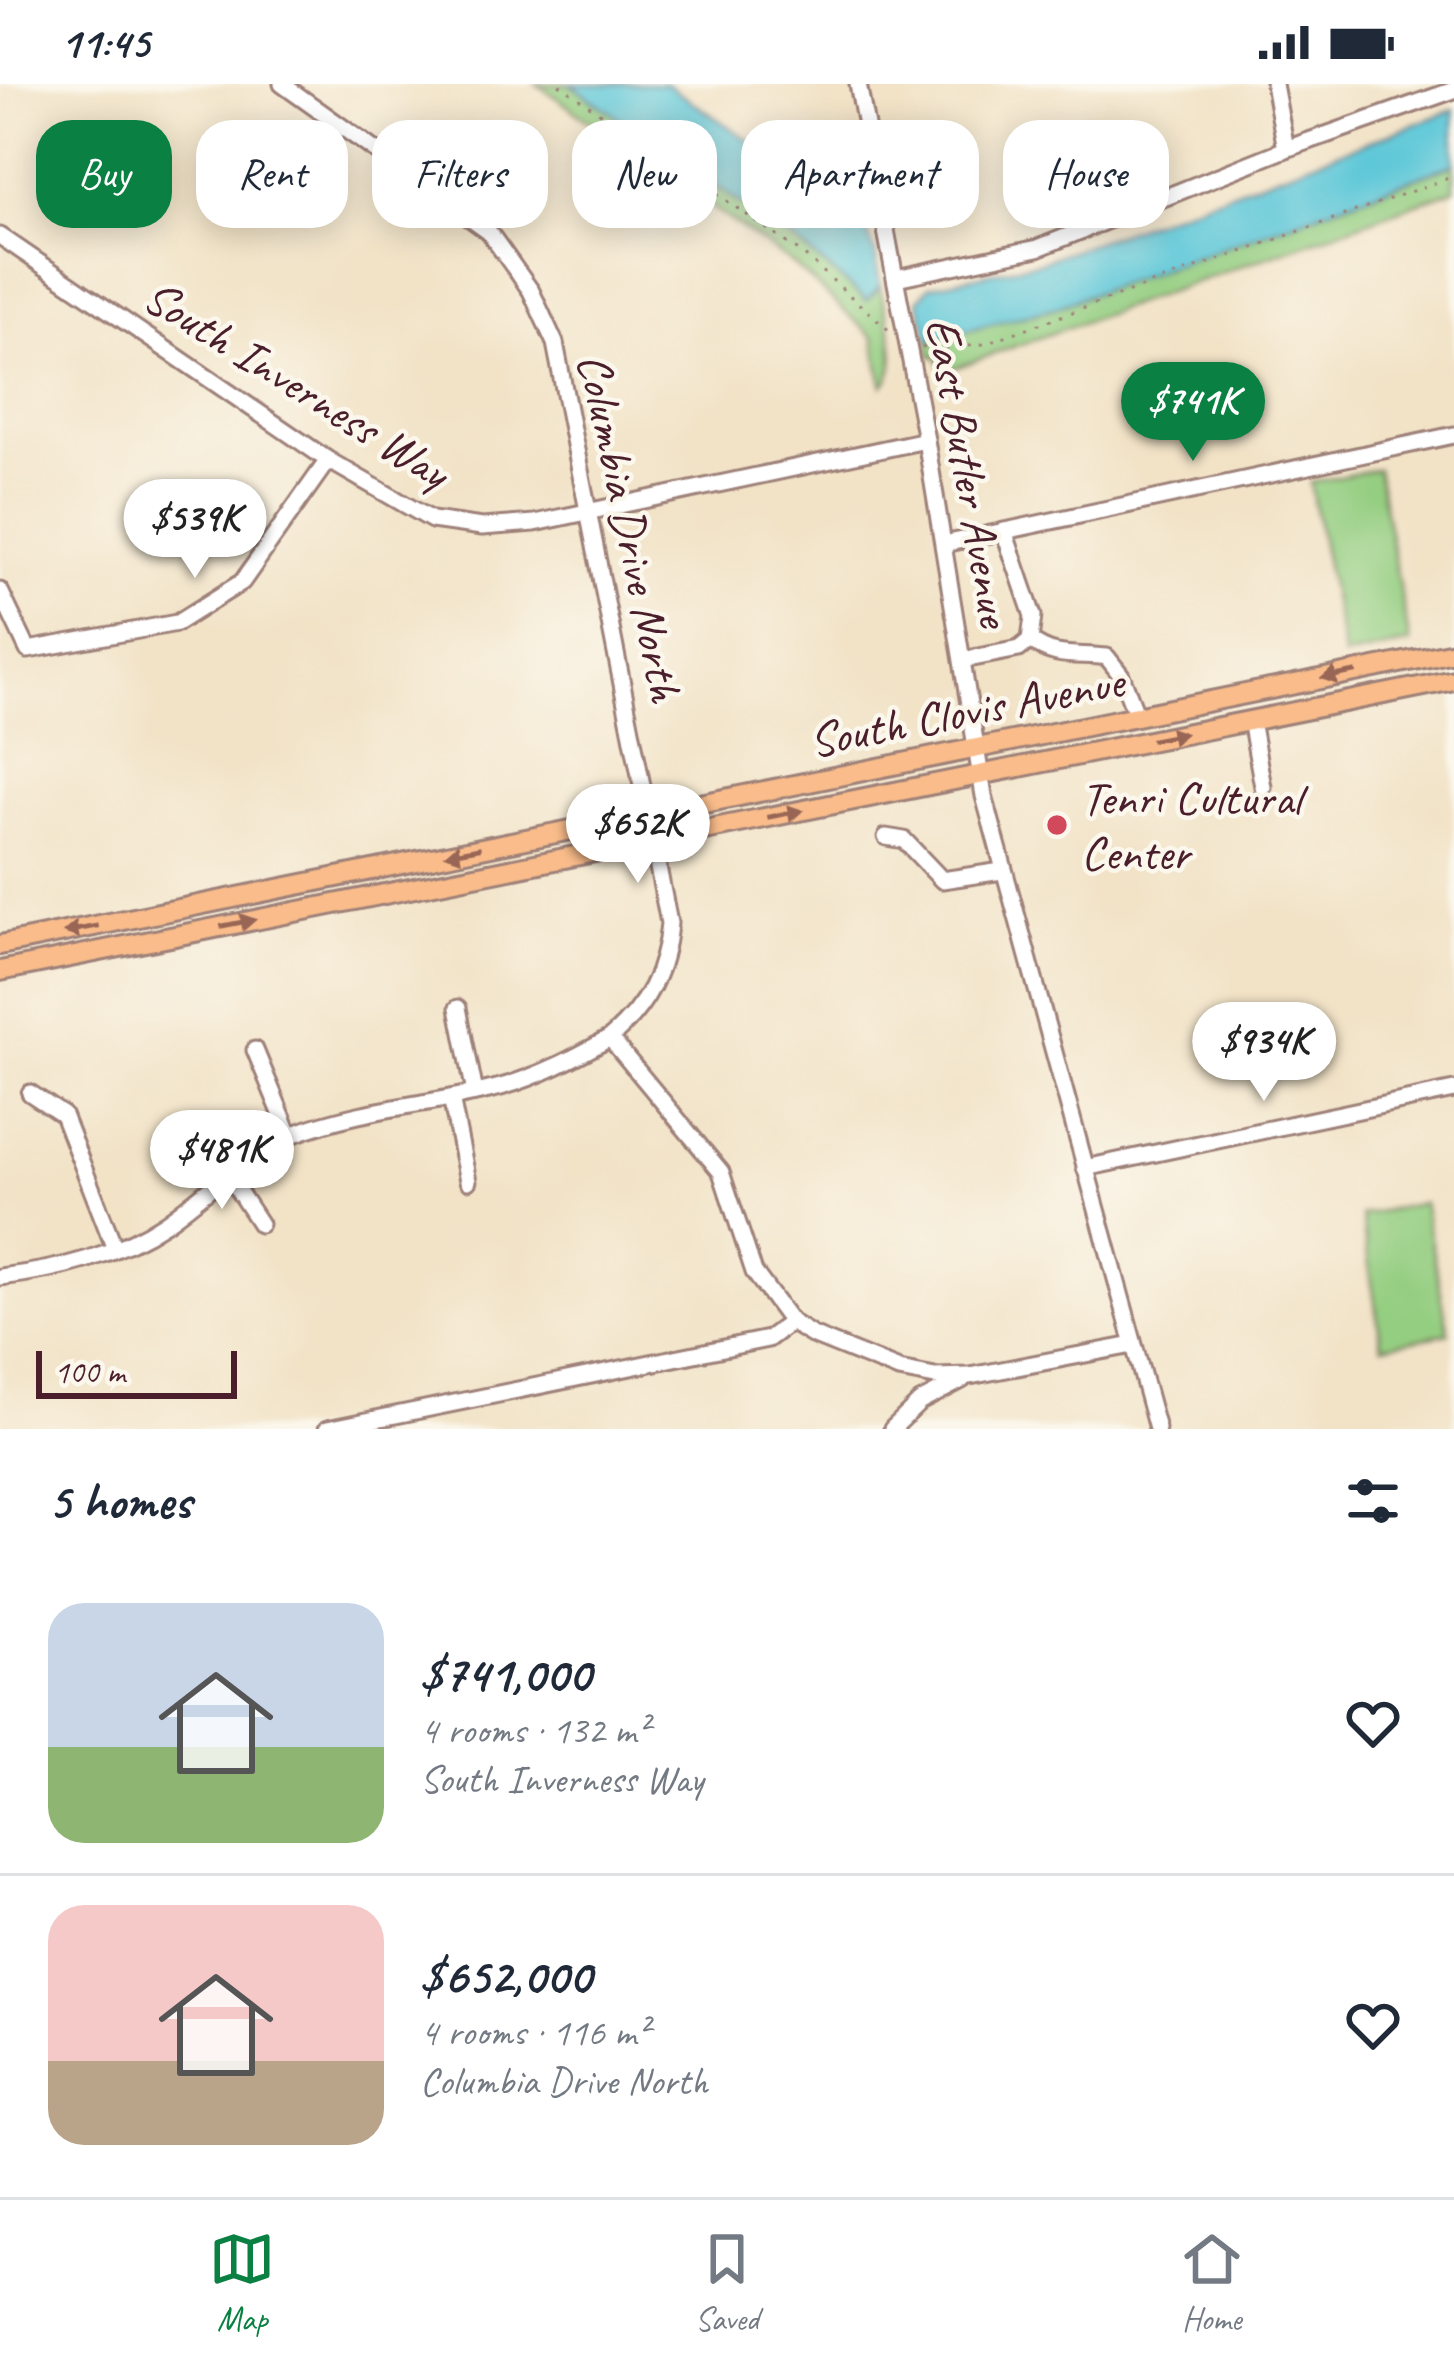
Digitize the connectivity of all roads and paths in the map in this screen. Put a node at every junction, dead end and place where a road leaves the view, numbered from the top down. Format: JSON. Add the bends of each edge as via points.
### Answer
{"nodes":[{"id":1,"x":282,"y":84,"type":"edge"},
{"id":2,"x":560,"y":84,"type":"edge"},
{"id":3,"x":858,"y":84,"type":"edge"},
{"id":4,"x":1274,"y":84,"type":"edge"},
{"id":5,"x":1454,"y":90,"type":"edge"},
{"id":6,"x":1286,"y":149,"type":"junction"},
{"id":7,"x":1454,"y":176,"type":"edge"},
{"id":8,"x":0,"y":236,"type":"edge"},
{"id":9,"x":896,"y":278,"type":"junction"},
{"id":10,"x":907,"y":341,"type":"junction"},
{"id":11,"x":1454,"y":435,"type":"edge"},
{"id":12,"x":926,"y":440,"type":"junction"},
{"id":13,"x":328,"y":460,"type":"junction"},
{"id":14,"x":589,"y":510,"type":"junction"},
{"id":15,"x":1004,"y":531,"type":"junction"},
{"id":16,"x":944,"y":544,"type":"junction"},
{"id":17,"x":0,"y":591,"type":"edge"},
{"id":18,"x":1030,"y":640,"type":"junction"},
{"id":19,"x":1454,"y":652,"type":"edge"},
{"id":20,"x":963,"y":660,"type":"junction"},
{"id":21,"x":1454,"y":680,"type":"edge"},
{"id":22,"x":1137,"y":716,"type":"junction"},
{"id":23,"x":1251,"y":720,"type":"junction"},
{"id":24,"x":976,"y":748,"type":"junction"},
{"id":25,"x":980,"y":775,"type":"junction"},
{"id":26,"x":1263,"y":787,"type":"dead end"},
{"id":27,"x":650,"y":814,"type":"junction"},
{"id":28,"x":886,"y":837,"type":"dead end"},
{"id":29,"x":655,"y":840,"type":"junction"},
{"id":30,"x":1002,"y":871,"type":"junction"},
{"id":31,"x":0,"y":945,"type":"edge"},
{"id":32,"x":0,"y":971,"type":"edge"},
{"id":33,"x":458,"y":1008,"type":"dead end"},
{"id":34,"x":610,"y":1038,"type":"junction"},
{"id":35,"x":255,"y":1050,"type":"dead end"},
{"id":36,"x":1454,"y":1090,"type":"edge"},
{"id":37,"x":30,"y":1093,"type":"dead end"},
{"id":38,"x":475,"y":1093,"type":"junction"},
{"id":39,"x":451,"y":1098,"type":"junction"},
{"id":40,"x":290,"y":1135,"type":"junction"},
{"id":41,"x":1085,"y":1168,"type":"junction"},
{"id":42,"x":226,"y":1172,"type":"junction"},
{"id":43,"x":468,"y":1181,"type":"dead end"},
{"id":44,"x":260,"y":1224,"type":"dead end"},
{"id":45,"x":115,"y":1249,"type":"junction"},
{"id":46,"x":0,"y":1277,"type":"edge"},
{"id":47,"x":791,"y":1322,"type":"junction"},
{"id":48,"x":1133,"y":1345,"type":"junction"},
{"id":49,"x":970,"y":1376,"type":"junction"},
{"id":50,"x":328,"y":1429,"type":"edge"},
{"id":51,"x":892,"y":1429,"type":"edge"},
{"id":52,"x":1157,"y":1429,"type":"edge"}],
"edges":[{"from":1,"to":14,"type":"street","name":"Columbia Drive North","via":[[489,232],[555,343]]},
{"from":2,"to":10,"type":"path","via":[[803,254]]},
{"from":3,"to":9,"type":"street","name":"East Butler Avenue"},
{"from":4,"to":6,"type":"street"},
{"from":5,"to":6,"type":"street"},
{"from":6,"to":9,"type":"street","via":[[1038,248]]},
{"from":7,"to":10,"type":"path","via":[[983,344],[932,351]]},
{"from":8,"to":13,"type":"street","name":"South Inverness Way"},
{"from":9,"to":10,"type":"street","name":"East Butler Avenue"},
{"from":10,"to":12,"type":"street","name":"East Butler Avenue"},
{"from":11,"to":15,"type":"street"},
{"from":12,"to":14,"type":"street","name":"South Inverness Way"},
{"from":12,"to":16,"type":"street","name":"East Butler Avenue"},
{"from":13,"to":14,"type":"street","name":"South Inverness Way","via":[[432,520],[535,524]]},
{"from":13,"to":17,"type":"street","via":[[242,582],[177,623],[28,650]]},
{"from":14,"to":27,"type":"street","name":"Columbia Drive North"},
{"from":15,"to":16,"type":"street"},
{"from":15,"to":18,"type":"street","via":[[1033,616]]},
{"from":16,"to":20,"type":"street","name":"East Butler Avenue"},
{"from":18,"to":20,"type":"street"},
{"from":18,"to":22,"type":"street","via":[[1067,657],[1107,657]]},
{"from":19,"to":22,"type":"main road","name":"South Clovis Avenue","one_way":true},
{"from":20,"to":24,"type":"street","name":"East Butler Avenue"},
{"from":21,"to":23,"type":"main road","name":"South Clovis Avenue"},
{"from":22,"to":24,"type":"main road","name":"South Clovis Avenue"},
{"from":25,"to":23,"type":"main road","name":"South Clovis Avenue","one_way":true},
{"from":23,"to":26,"type":"street"},
{"from":24,"to":25,"type":"street","name":"East Butler Avenue"},
{"from":24,"to":27,"type":"main road","name":"South Clovis Avenue"},
{"from":29,"to":25,"type":"main road","name":"South Clovis Avenue","one_way":true},
{"from":25,"to":30,"type":"street","name":"East Butler Avenue"},
{"from":27,"to":29,"type":"street","name":"Columbia Drive North"},
{"from":27,"to":31,"type":"main road","name":"South Clovis Avenue","one_way":true},
{"from":28,"to":30,"type":"street","via":[[904,840],[942,880]]},
{"from":32,"to":29,"type":"main road","name":"South Clovis Avenue","one_way":true},
{"from":29,"to":34,"type":"street","name":"Columbia Drive North","via":[[667,947],[649,996]]},
{"from":30,"to":41,"type":"street","name":"East Butler Avenue"},
{"from":33,"to":38,"type":"street"},
{"from":34,"to":38,"type":"street","name":"Columbia Drive North","via":[[551,1070]]},
{"from":34,"to":47,"type":"street","via":[[721,1172],[754,1272]]},
{"from":35,"to":40,"type":"street"},
{"from":36,"to":41,"type":"street"},
{"from":37,"to":45,"type":"street","via":[[71,1131]]},
{"from":38,"to":39,"type":"street","name":"Columbia Drive North"},
{"from":39,"to":40,"type":"street","name":"Columbia Drive North"},
{"from":39,"to":43,"type":"street"},
{"from":40,"to":42,"type":"street","name":"Columbia Drive North"},
{"from":41,"to":48,"type":"street","name":"East Butler Avenue"},
{"from":42,"to":44,"type":"street"},
{"from":42,"to":45,"type":"street","name":"Columbia Drive North","via":[[164,1223]]},
{"from":45,"to":46,"type":"street","name":"Columbia Drive North"},
{"from":47,"to":49,"type":"street","via":[[899,1370]]},
{"from":47,"to":50,"type":"street","via":[[768,1339]]},
{"from":48,"to":49,"type":"street"},
{"from":48,"to":52,"type":"street","name":"East Butler Avenue"},
{"from":49,"to":51,"type":"street","via":[[920,1402]]}]}
